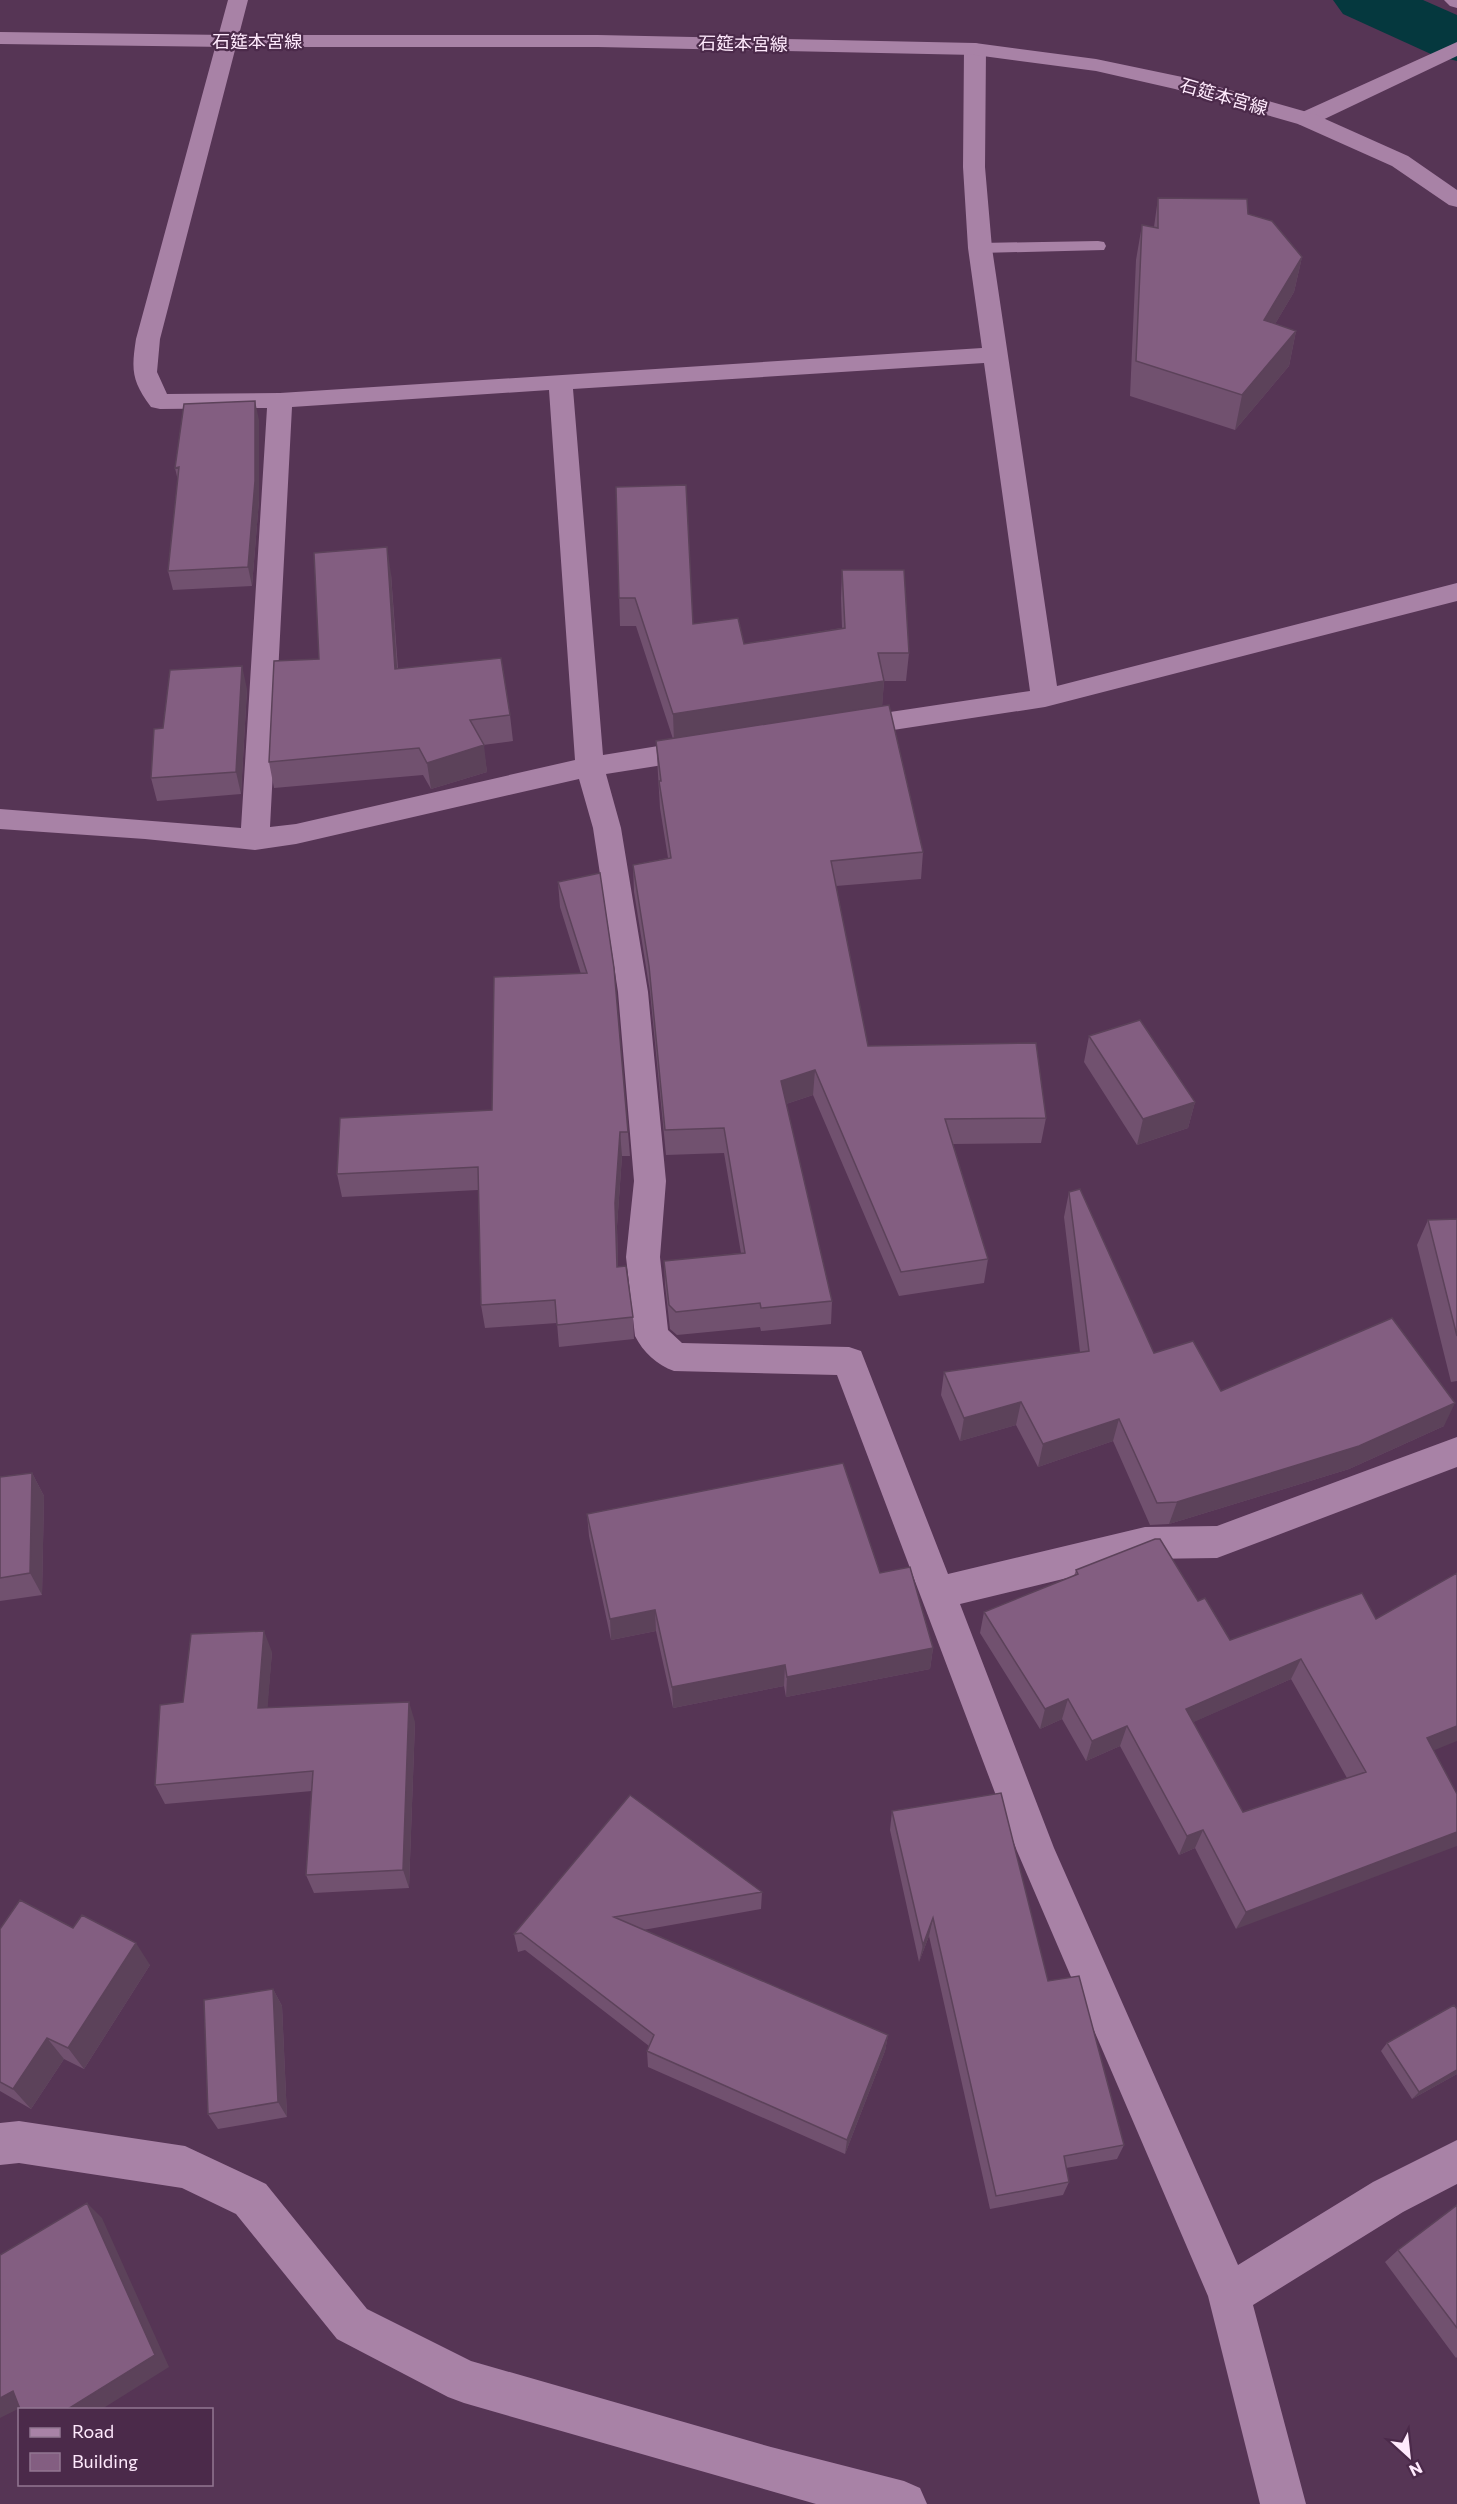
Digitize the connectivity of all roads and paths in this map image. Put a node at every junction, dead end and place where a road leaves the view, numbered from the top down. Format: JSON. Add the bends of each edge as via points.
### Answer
{"nodes":[{"id":1,"x":238,"y":0,"type":"edge"},
{"id":2,"x":0,"y":38,"type":"edge"},
{"id":3,"x":228,"y":41,"type":"junction"},
{"id":4,"x":1457,"y":48,"type":"edge"},
{"id":5,"x":975,"y":49,"type":"junction"},
{"id":6,"x":1306,"y":118,"type":"junction"},
{"id":7,"x":1457,"y":200,"type":"edge"},
{"id":8,"x":1098,"y":246,"type":"dead end"},
{"id":9,"x":980,"y":248,"type":"junction"},
{"id":10,"x":994,"y":355,"type":"junction"},
{"id":11,"x":560,"y":381,"type":"junction"},
{"id":12,"x":280,"y":400,"type":"junction"},
{"id":13,"x":1457,"y":592,"type":"edge"},
{"id":14,"x":1045,"y":699,"type":"junction"},
{"id":15,"x":826,"y":729,"type":"edge"},
{"id":16,"x":732,"y":744,"type":"edge"},
{"id":17,"x":590,"y":767,"type":"junction"},
{"id":18,"x":0,"y":819,"type":"edge"},
{"id":19,"x":255,"y":840,"type":"junction"},
{"id":20,"x":1457,"y":1452,"type":"edge"},
{"id":21,"x":936,"y":1593,"type":"junction"},
{"id":22,"x":0,"y":2144,"type":"edge"},
{"id":23,"x":1457,"y":2161,"type":"edge"},
{"id":24,"x":1229,"y":2295,"type":"junction"},
{"id":25,"x":904,"y":2504,"type":"edge"},
{"id":26,"x":1282,"y":2504,"type":"edge"}],
"edges":[{"from":1,"to":3,"type":"street"},
{"from":2,"to":3,"type":"street","name":"石筵本宮線"},
{"from":3,"to":5,"type":"street","name":"石筵本宮線","via":[[598,41]]},
{"from":3,"to":12,"type":"street","via":[[148,339],[143,373],[160,402]]},
{"from":4,"to":6,"type":"street"},
{"from":5,"to":6,"type":"street","name":"石筵本宮線","via":[[1096,65]]},
{"from":5,"to":9,"type":"street","via":[[974,167]]},
{"from":6,"to":7,"type":"street","name":"石筵本宮線","via":[[1400,161]]},
{"from":8,"to":9,"type":"lane"},
{"from":9,"to":10,"type":"street"},
{"from":10,"to":11,"type":"street"},
{"from":10,"to":14,"type":"street"},
{"from":11,"to":12,"type":"street"},
{"from":11,"to":17,"type":"street"},
{"from":12,"to":19,"type":"street"},
{"from":13,"to":14,"type":"street"},
{"from":14,"to":15,"type":"street"},
{"from":16,"to":17,"type":"street"},
{"from":17,"to":19,"type":"street"},
{"from":17,"to":21,"type":"street","via":[[607,828],[633,992],[650,1181],[643,1257],[652,1336],[674,1357],[849,1361]]},
{"from":18,"to":19,"type":"street"},
{"from":20,"to":21,"type":"street","via":[[1216,1542],[1144,1542]]},
{"from":21,"to":24,"type":"street","via":[[1035,1851]]},
{"from":22,"to":25,"type":"street","via":[[19,2142],[185,2167],[251,2199],[352,2324],[464,2381],[771,2470]]},
{"from":23,"to":24,"type":"street","via":[[1388,2197]]},
{"from":24,"to":26,"type":"street"}]}
